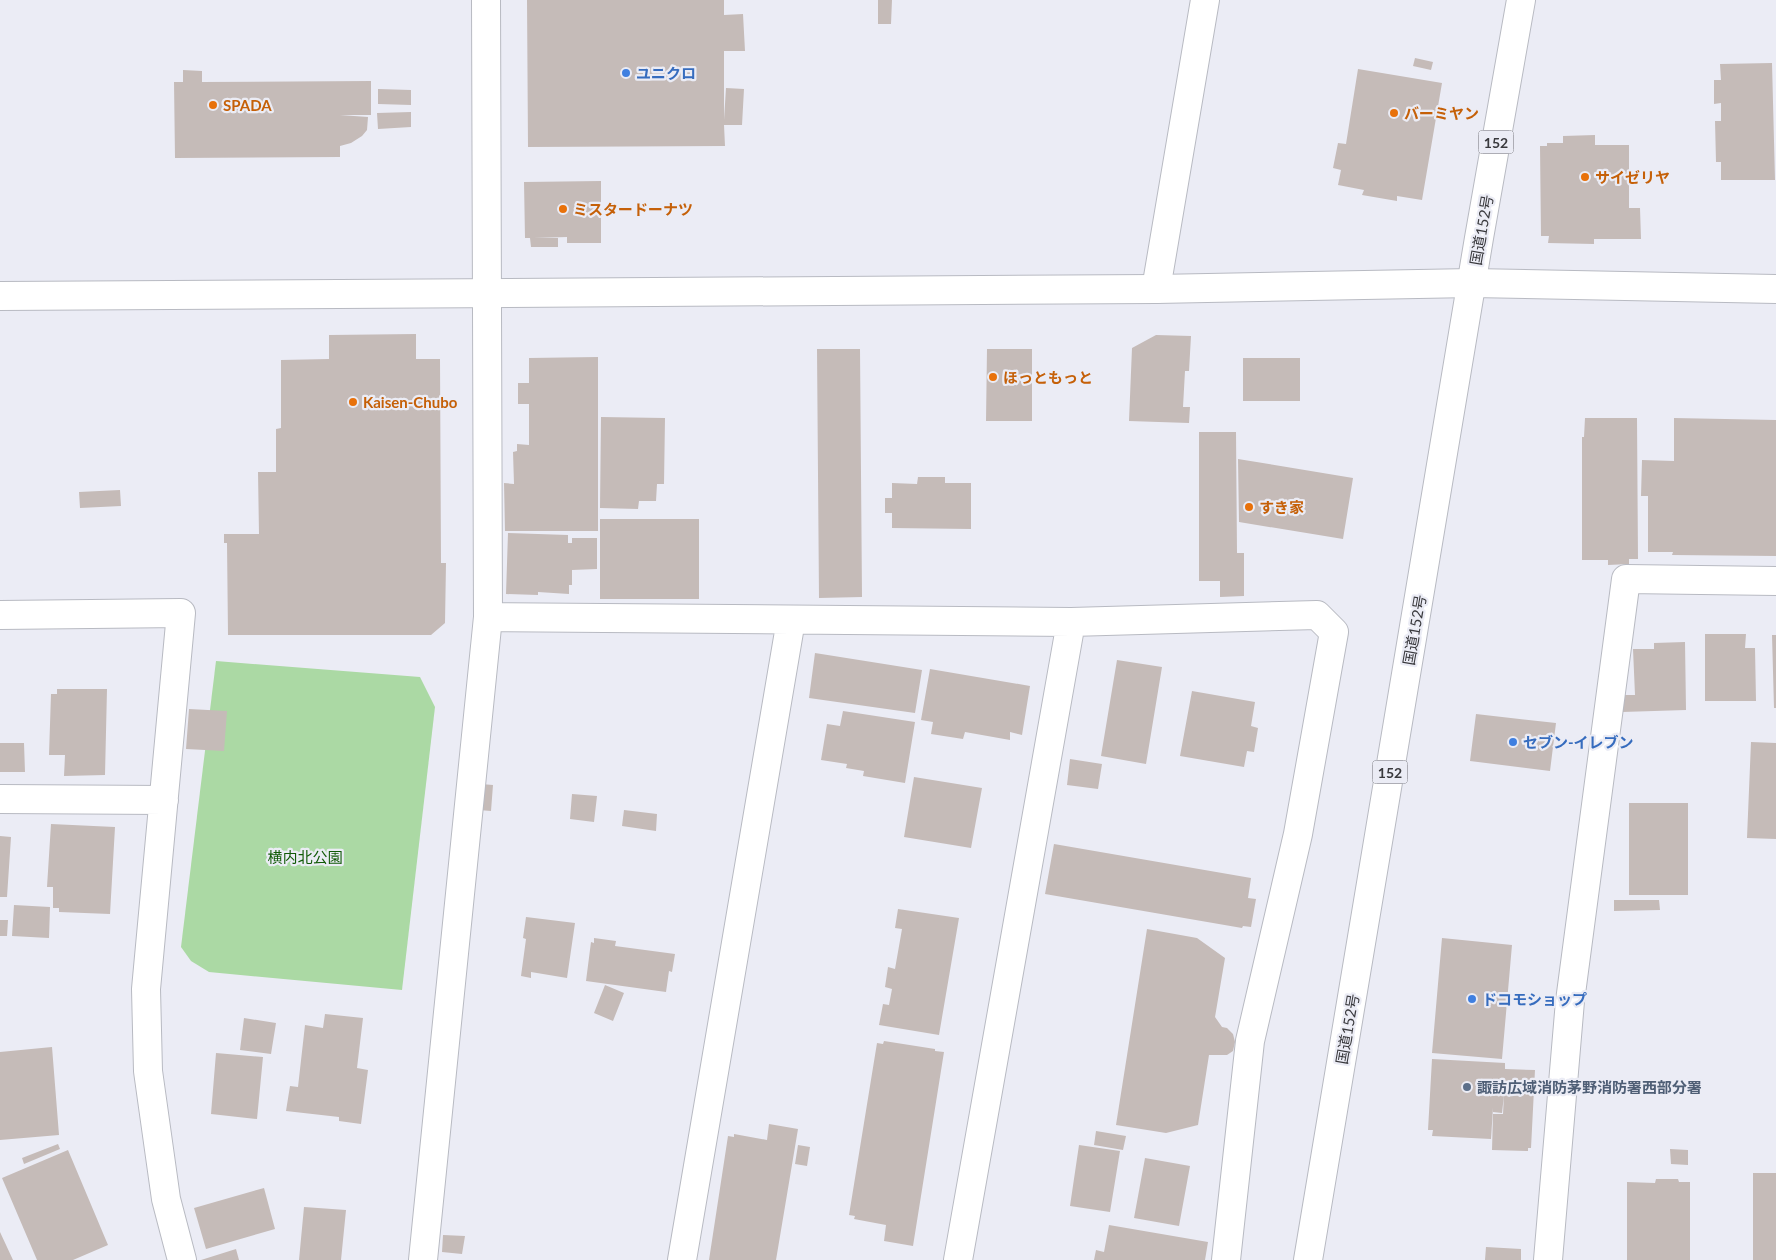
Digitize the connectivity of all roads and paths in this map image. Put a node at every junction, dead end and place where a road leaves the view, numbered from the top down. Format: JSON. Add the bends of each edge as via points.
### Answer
{"nodes":[{"id":1,"x":486,"y":0,"type":"edge"},
{"id":2,"x":1205,"y":0,"type":"edge"},
{"id":3,"x":1521,"y":0,"type":"edge"},
{"id":4,"x":1472,"y":283,"type":"junction"},
{"id":5,"x":1156,"y":289,"type":"junction"},
{"id":6,"x":1776,"y":290,"type":"edge"},
{"id":7,"x":487,"y":293,"type":"junction"},
{"id":8,"x":0,"y":296,"type":"edge"},
{"id":9,"x":1776,"y":581,"type":"edge"},
{"id":10,"x":0,"y":615,"type":"edge"},
{"id":11,"x":488,"y":617,"type":"junction"},
{"id":12,"x":791,"y":620,"type":"junction"},
{"id":13,"x":1071,"y":622,"type":"junction"},
{"id":14,"x":0,"y":799,"type":"edge"},
{"id":15,"x":164,"y":800,"type":"junction"},
{"id":16,"x":182,"y":1260,"type":"edge"},
{"id":17,"x":423,"y":1260,"type":"edge"},
{"id":18,"x":682,"y":1260,"type":"edge"},
{"id":19,"x":958,"y":1260,"type":"edge"},
{"id":20,"x":1226,"y":1260,"type":"edge"},
{"id":21,"x":1308,"y":1260,"type":"edge"},
{"id":22,"x":1548,"y":1260,"type":"edge"}],
"edges":[{"from":1,"to":7,"type":"main road"},
{"from":2,"to":5,"type":"main road"},
{"from":3,"to":4,"type":"main road","name":"国道152号","number":"152"},
{"from":4,"to":5,"type":"main road"},
{"from":4,"to":6,"type":"main road"},
{"from":4,"to":21,"type":"main road","name":"国道152号","number":"152"},
{"from":5,"to":7,"type":"main road"},
{"from":7,"to":8,"type":"main road"},
{"from":7,"to":11,"type":"main road"},
{"from":9,"to":22,"type":"main road","via":[[1626,579],[1570,1001]]},
{"from":10,"to":15,"type":"main road","via":[[181,613]]},
{"from":11,"to":12,"type":"main road"},
{"from":11,"to":17,"type":"main road"},
{"from":12,"to":13,"type":"main road"},
{"from":12,"to":18,"type":"main road"},
{"from":13,"to":19,"type":"main road"},
{"from":13,"to":20,"type":"main road","via":[[1317,614],[1334,632],[1298,834],[1250,1041]]},
{"from":14,"to":15,"type":"main road"},
{"from":15,"to":16,"type":"main road","via":[[146,989],[148,1071],[166,1199]]}]}
